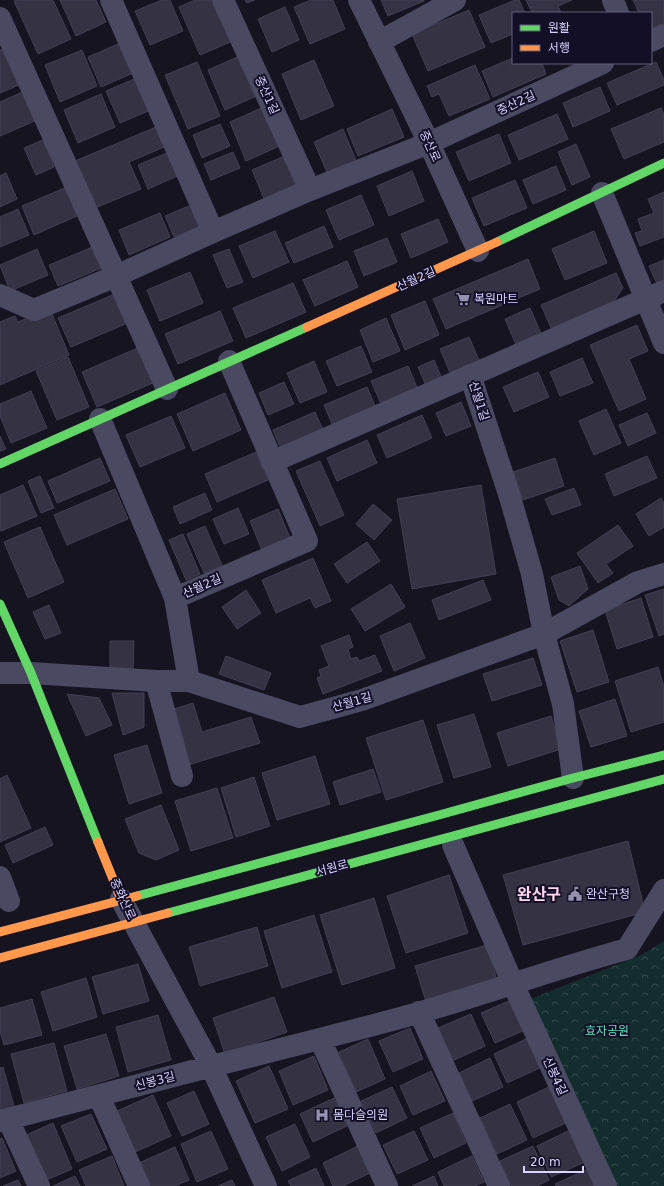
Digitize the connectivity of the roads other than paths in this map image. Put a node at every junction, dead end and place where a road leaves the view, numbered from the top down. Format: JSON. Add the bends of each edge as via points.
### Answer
{"nodes":[{"id":1,"x":111,"y":0,"type":"edge"},
{"id":2,"x":223,"y":0,"type":"edge"},
{"id":3,"x":359,"y":0,"type":"edge"},
{"id":4,"x":454,"y":0,"type":"edge"},
{"id":5,"x":613,"y":0,"type":"edge"},
{"id":6,"x":618,"y":12,"type":"edge"},
{"id":7,"x":0,"y":18,"type":"edge"},
{"id":8,"x":664,"y":35,"type":"edge"},
{"id":9,"x":652,"y":41,"type":"edge"},
{"id":10,"x":379,"y":42,"type":"junction"},
{"id":11,"x":601,"y":64,"type":"edge"},
{"id":12,"x":429,"y":143,"type":"junction"},
{"id":13,"x":664,"y":163,"type":"edge"},
{"id":14,"x":310,"y":190,"type":"junction"},
{"id":15,"x":602,"y":193,"type":"junction"},
{"id":16,"x":213,"y":232,"type":"junction"},
{"id":17,"x":478,"y":251,"type":"junction"},
{"id":18,"x":116,"y":276,"type":"junction"},
{"id":19,"x":0,"y":295,"type":"edge"},
{"id":20,"x":655,"y":295,"type":"edge"},
{"id":21,"x":664,"y":343,"type":"edge"},
{"id":22,"x":229,"y":361,"type":"junction"},
{"id":23,"x":470,"y":375,"type":"junction"},
{"id":24,"x":167,"y":389,"type":"junction"},
{"id":25,"x":100,"y":419,"type":"junction"},
{"id":26,"x":272,"y":462,"type":"junction"},
{"id":27,"x":0,"y":464,"type":"edge"},
{"id":28,"x":664,"y":557,"type":"edge"},
{"id":29,"x":664,"y":574,"type":"edge"},
{"id":30,"x":638,"y":582,"type":"junction"},
{"id":31,"x":175,"y":598,"type":"junction"},
{"id":32,"x":0,"y":604,"type":"edge"},
{"id":33,"x":544,"y":634,"type":"junction"},
{"id":34,"x":0,"y":672,"type":"edge"},
{"id":35,"x":31,"y":673,"type":"junction"},
{"id":36,"x":156,"y":681,"type":"junction"},
{"id":37,"x":189,"y":681,"type":"junction"},
{"id":38,"x":664,"y":755,"type":"edge"},
{"id":39,"x":182,"y":776,"type":"dead end"},
{"id":40,"x":573,"y":778,"type":"junction"},
{"id":41,"x":664,"y":779,"type":"edge"},
{"id":42,"x":453,"y":845,"type":"dead end"},
{"id":43,"x":0,"y":877,"type":"edge"},
{"id":44,"x":664,"y":890,"type":"edge"},
{"id":45,"x":122,"y":899,"type":"junction"},
{"id":46,"x":9,"y":901,"type":"dead end"},
{"id":47,"x":134,"y":921,"type":"junction"},
{"id":48,"x":0,"y":932,"type":"edge"},
{"id":49,"x":0,"y":958,"type":"edge"},
{"id":50,"x":513,"y":984,"type":"junction"},
{"id":51,"x":419,"y":1012,"type":"junction"},
{"id":52,"x":320,"y":1039,"type":"junction"},
{"id":53,"x":211,"y":1066,"type":"junction"},
{"id":54,"x":99,"y":1096,"type":"junction"},
{"id":55,"x":4,"y":1120,"type":"edge"},
{"id":56,"x":602,"y":1177,"type":"edge"},
{"id":57,"x":39,"y":1186,"type":"edge"},
{"id":58,"x":139,"y":1186,"type":"edge"},
{"id":59,"x":266,"y":1186,"type":"edge"},
{"id":60,"x":388,"y":1186,"type":"edge"},
{"id":61,"x":499,"y":1186,"type":"edge"}],
"edges":[{"from":1,"to":16,"type":"street"},
{"from":2,"to":14,"type":"street","name":"중산1길"},
{"from":3,"to":10,"type":"street","name":"중산로"},
{"from":4,"to":10,"type":"street"},
{"from":5,"to":6,"type":"street"},
{"from":7,"to":18,"type":"street"},
{"from":8,"to":9,"type":"street"},
{"from":10,"to":12,"type":"street","name":"중산로"},
{"from":11,"to":12,"type":"street","name":"중산2길"},
{"from":12,"to":14,"type":"street"},
{"from":12,"to":17,"type":"street","name":"중산로"},
{"from":13,"to":15,"type":"street","name":"산월2길"},
{"from":14,"to":16,"type":"street"},
{"from":15,"to":17,"type":"street","name":"산월2길"},
{"from":15,"to":20,"type":"street"},
{"from":16,"to":18,"type":"street"},
{"from":17,"to":22,"type":"street","name":"산월2길"},
{"from":18,"to":19,"type":"street","via":[[34,310]]},
{"from":18,"to":24,"type":"street"},
{"from":20,"to":21,"type":"street"},
{"from":20,"to":23,"type":"street"},
{"from":22,"to":24,"type":"street","name":"산월2길"},
{"from":22,"to":26,"type":"street","name":"산월2길"},
{"from":23,"to":26,"type":"street"},
{"from":23,"to":33,"type":"street","name":"산월1길","via":[[532,574]]},
{"from":24,"to":25,"type":"street","name":"산월2길"},
{"from":25,"to":27,"type":"street","name":"산월2길"},
{"from":25,"to":31,"type":"street","name":"산월2길"},
{"from":26,"to":31,"type":"street","name":"산월2길","via":[[307,541]]},
{"from":28,"to":30,"type":"street","name":"산월1길"},
{"from":29,"to":30,"type":"street","name":"산월1길"},
{"from":30,"to":33,"type":"street","name":"산월1길"},
{"from":31,"to":37,"type":"street"},
{"from":32,"to":35,"type":"street","name":"중화산로"},
{"from":33,"to":37,"type":"street","name":"산월1길","via":[[362,700],[300,717]]},
{"from":33,"to":40,"type":"street","name":"산월1길","via":[[563,704]]},
{"from":34,"to":35,"type":"street","name":"산월1길"},
{"from":35,"to":36,"type":"street","name":"산월1길"},
{"from":35,"to":45,"type":"street","name":"중화산로"},
{"from":36,"to":37,"type":"street","name":"산월1길"},
{"from":36,"to":39,"type":"street"},
{"from":38,"to":40,"type":"street","name":"서원로"},
{"from":40,"to":45,"type":"street","name":"서원로"},
{"from":41,"to":47,"type":"street","name":"서원로"},
{"from":42,"to":50,"type":"street","name":"신봉4길"},
{"from":43,"to":46,"type":"street"},
{"from":44,"to":50,"type":"street","via":[[627,949]]},
{"from":45,"to":47,"type":"street","name":"중화산로"},
{"from":45,"to":48,"type":"street","name":"서원로"},
{"from":47,"to":49,"type":"street","name":"서원로"},
{"from":47,"to":53,"type":"street","name":"중화산로"},
{"from":50,"to":51,"type":"street"},
{"from":50,"to":56,"type":"street","name":"신봉4길"},
{"from":51,"to":52,"type":"street"},
{"from":51,"to":61,"type":"street"},
{"from":52,"to":53,"type":"street"},
{"from":52,"to":60,"type":"street"},
{"from":53,"to":54,"type":"street","name":"신봉3길"},
{"from":53,"to":59,"type":"street","name":"중화산로"},
{"from":54,"to":55,"type":"street","name":"신봉3길"},
{"from":54,"to":58,"type":"street"},
{"from":55,"to":57,"type":"street","name":"신봉3길"}]}
